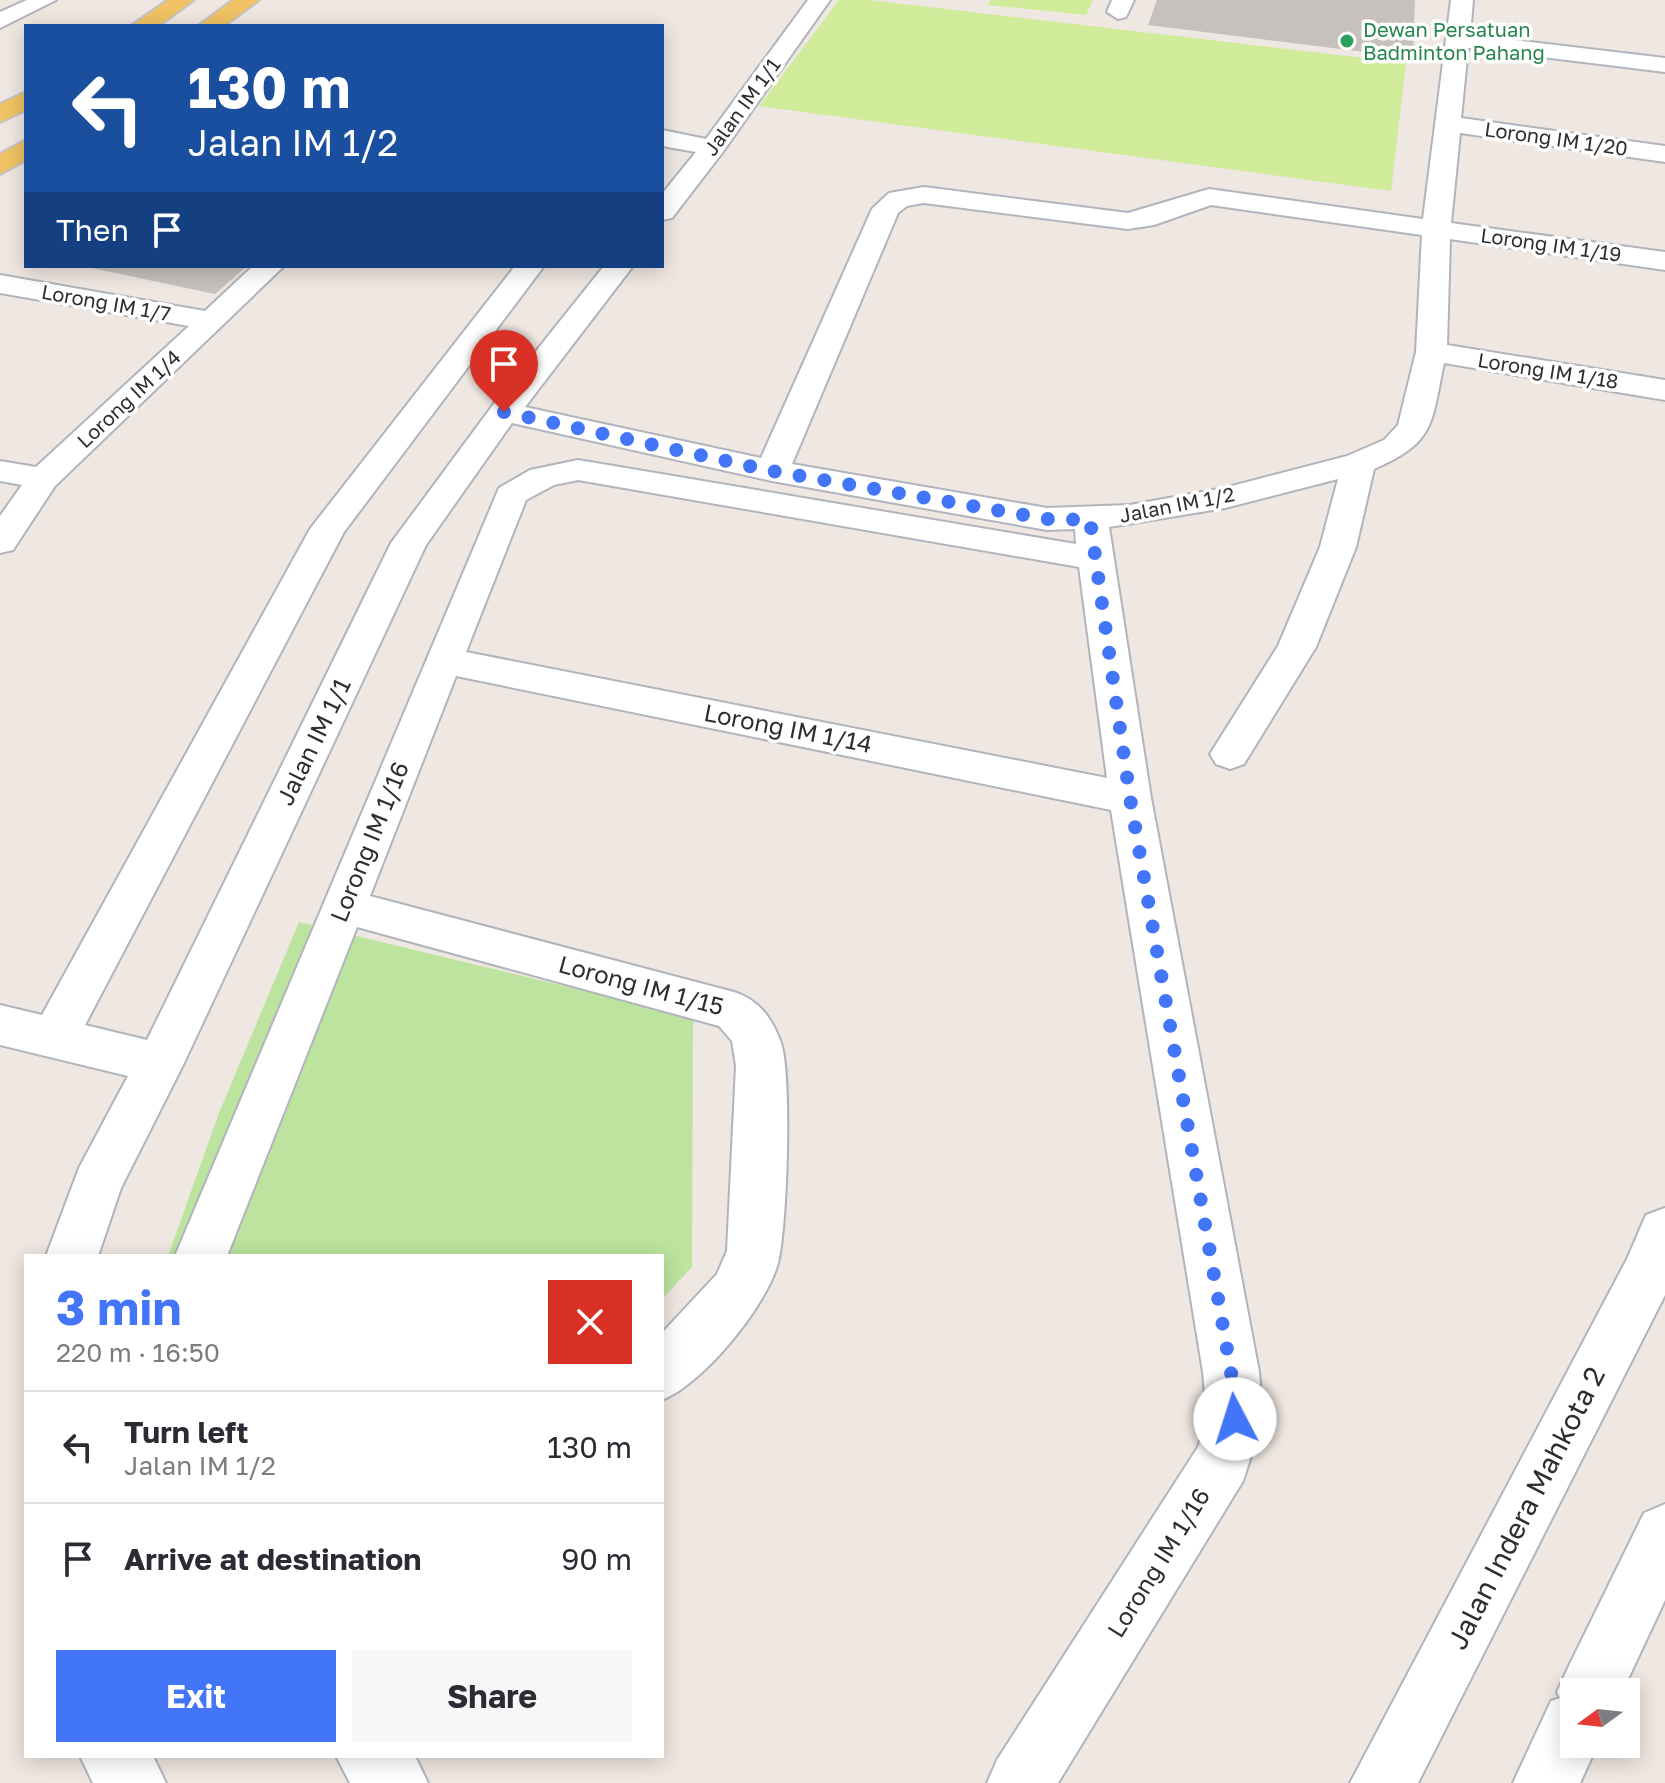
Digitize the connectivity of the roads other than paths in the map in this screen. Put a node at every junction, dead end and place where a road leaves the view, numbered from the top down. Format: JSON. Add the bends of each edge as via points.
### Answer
{"nodes":[{"id":1,"x":45,"y":0,"type":"edge"},
{"id":2,"x":248,"y":0,"type":"edge"},
{"id":3,"x":819,"y":0,"type":"edge"},
{"id":4,"x":1462,"y":0,"type":"edge"},
{"id":5,"x":176,"y":1,"type":"edge"},
{"id":6,"x":0,"y":21,"type":"edge"},
{"id":7,"x":145,"y":24,"type":"edge"},
{"id":8,"x":212,"y":24,"type":"edge"},
{"id":9,"x":1457,"y":40,"type":"junction"},
{"id":10,"x":1665,"y":65,"type":"edge"},
{"id":11,"x":24,"y":100,"type":"edge"},
{"id":12,"x":0,"y":115,"type":"edge"},
{"id":13,"x":1448,"y":124,"type":"junction"},
{"id":14,"x":664,"y":138,"type":"edge"},
{"id":15,"x":713,"y":148,"type":"junction"},
{"id":16,"x":24,"y":149,"type":"edge"},
{"id":17,"x":1665,"y":154,"type":"edge"},
{"id":18,"x":0,"y":166,"type":"edge"},
{"id":19,"x":664,"y":209,"type":"edge"},
{"id":20,"x":1436,"y":229,"type":"junction"},
{"id":21,"x":1665,"y":261,"type":"edge"},
{"id":22,"x":268,"y":268,"type":"edge"},
{"id":23,"x":528,"y":268,"type":"edge"},
{"id":24,"x":617,"y":268,"type":"edge"},
{"id":25,"x":0,"y":284,"type":"edge"},
{"id":26,"x":212,"y":321,"type":"junction"},
{"id":27,"x":1431,"y":352,"type":"junction"},
{"id":28,"x":1665,"y":390,"type":"edge"},
{"id":29,"x":504,"y":412,"type":"junction"},
{"id":30,"x":1359,"y":463,"type":"junction"},
{"id":31,"x":0,"y":471,"type":"edge"},
{"id":32,"x":772,"y":471,"type":"junction"},
{"id":33,"x":43,"y":479,"type":"junction"},
{"id":34,"x":1094,"y":539,"type":"junction"},
{"id":35,"x":0,"y":542,"type":"edge"},
{"id":36,"x":445,"y":661,"type":"junction"},
{"id":37,"x":1230,"y":754,"type":"dead end"},
{"id":38,"x":1130,"y":798,"type":"junction"},
{"id":39,"x":343,"y":906,"type":"junction"},
{"id":40,"x":0,"y":1025,"type":"edge"},
{"id":41,"x":54,"y":1038,"type":"junction"},
{"id":42,"x":160,"y":1063,"type":"junction"},
{"id":43,"x":1665,"y":1232,"type":"edge"},
{"id":44,"x":73,"y":1254,"type":"edge"},
{"id":45,"x":202,"y":1254,"type":"edge"},
{"id":46,"x":664,"y":1371,"type":"edge"},
{"id":47,"x":1665,"y":1534,"type":"edge"},
{"id":48,"x":1596,"y":1678,"type":"edge"},
{"id":49,"x":1560,"y":1754,"type":"edge"},
{"id":50,"x":114,"y":1758,"type":"edge"},
{"id":51,"x":371,"y":1758,"type":"edge"},
{"id":52,"x":133,"y":1783,"type":"edge"},
{"id":53,"x":395,"y":1783,"type":"edge"},
{"id":54,"x":1020,"y":1783,"type":"edge"},
{"id":55,"x":1383,"y":1783,"type":"edge"},
{"id":56,"x":1546,"y":1783,"type":"edge"}],
"edges":[{"from":1,"to":6,"type":"street"},
{"from":2,"to":8,"type":"main road"},
{"from":3,"to":15,"type":"street","name":"Jalan IM 1/1"},
{"from":4,"to":9,"type":"street","name":"Jalan IM 1/2"},
{"from":5,"to":7,"type":"main road"},
{"from":9,"to":10,"type":"street"},
{"from":9,"to":13,"type":"street","name":"Jalan IM 1/2"},
{"from":11,"to":12,"type":"main road"},
{"from":13,"to":17,"type":"street","name":"Lorong IM 1/20"},
{"from":13,"to":20,"type":"street","name":"Jalan IM 1/2"},
{"from":14,"to":15,"type":"street"},
{"from":15,"to":19,"type":"street","name":"Jalan IM 1/1"},
{"from":16,"to":18,"type":"main road"},
{"from":20,"to":21,"type":"street","name":"Lorong IM 1/19"},
{"from":20,"to":27,"type":"street","name":"Jalan IM 1/2"},
{"from":20,"to":32,"type":"street","name":"Lorong IM 1/19","via":[[1209,197],[1128,221],[924,195],[899,199],[886,209]]},
{"from":22,"to":26,"type":"street","name":"Lorong IM 1/4"},
{"from":23,"to":41,"type":"street","via":[[328,529]]},
{"from":24,"to":29,"type":"street","name":"Jalan IM 1/1"},
{"from":25,"to":26,"type":"street","name":"Lorong IM 1/7"},
{"from":26,"to":33,"type":"street","name":"Lorong IM 1/4"},
{"from":27,"to":28,"type":"street","name":"Lorong IM 1/18"},
{"from":27,"to":30,"type":"street","name":"Jalan IM 1/2","via":[[1414,428],[1396,447]]},
{"from":29,"to":32,"type":"street","name":"Jalan IM 1/2"},
{"from":29,"to":42,"type":"street","name":"Jalan IM 1/1","via":[[409,543]]},
{"from":30,"to":34,"type":"street","name":"Jalan IM 1/2","via":[[1130,516]]},
{"from":30,"to":37,"type":"street","via":[[1338,547],[1297,647]]},
{"from":31,"to":33,"type":"street"},
{"from":32,"to":34,"type":"street","name":"Jalan IM 1/2","via":[[1047,519]]},
{"from":33,"to":35,"type":"street","name":"Lorong IM 1/4"},
{"from":34,"to":36,"type":"street","name":"Lorong IM 1/16","via":[[578,470],[551,473],[511,495]]},
{"from":34,"to":38,"type":"street","name":"Lorong IM 1/16"},
{"from":36,"to":38,"type":"street","name":"Lorong IM 1/14"},
{"from":36,"to":39,"type":"street","name":"Lorong IM 1/16"},
{"from":38,"to":54,"type":"street","name":"Lorong IM 1/16","via":[[1235,1419],[1223,1461]]},
{"from":39,"to":45,"type":"street","name":"Lorong IM 1/16"},
{"from":39,"to":46,"type":"street","name":"Lorong IM 1/15","via":[[734,1011],[751,1026],[760,1054],[752,1264]]},
{"from":40,"to":41,"type":"street"},
{"from":41,"to":42,"type":"street"},
{"from":42,"to":44,"type":"street","name":"Jalan IM 1/1","via":[[97,1184]]},
{"from":43,"to":55,"type":"street","name":"Jalan Indera Mahkota 2"},
{"from":47,"to":48,"type":"street"},
{"from":49,"to":56,"type":"street"},
{"from":50,"to":52,"type":"street"},
{"from":51,"to":53,"type":"street"}]}
